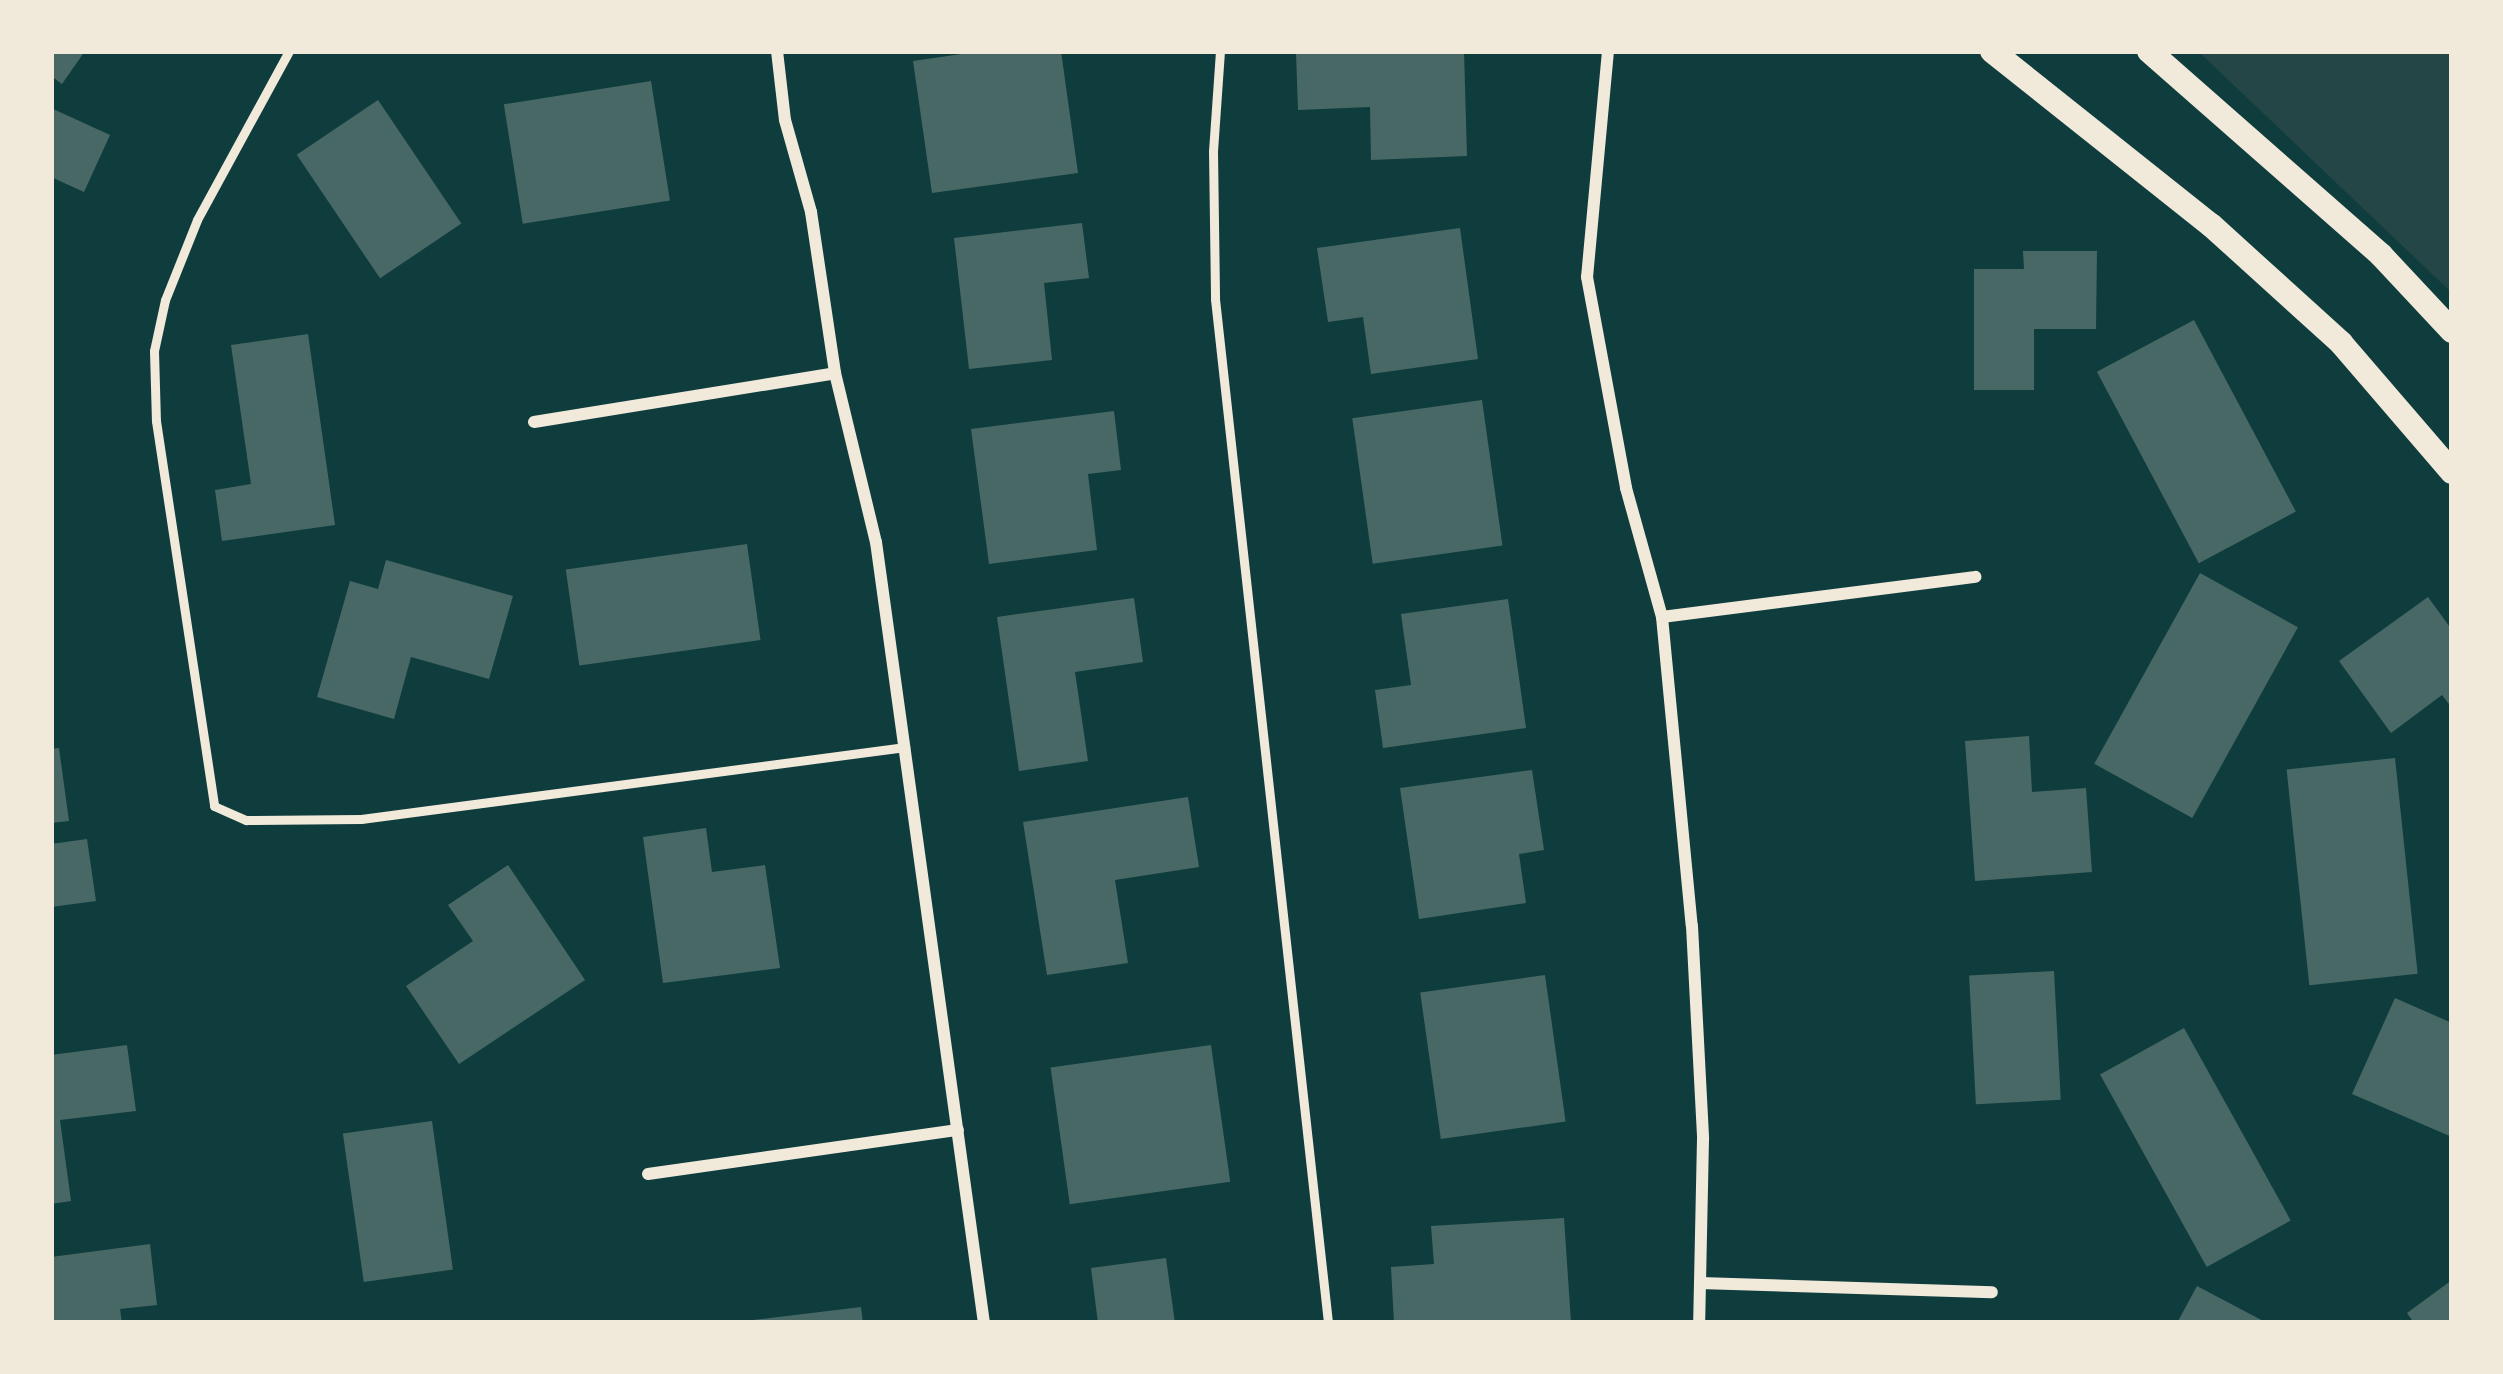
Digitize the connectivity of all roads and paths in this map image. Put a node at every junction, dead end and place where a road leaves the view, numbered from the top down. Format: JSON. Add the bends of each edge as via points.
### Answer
{"nodes":[{"id":1,"x":289,"y":51,"type":"edge"},
{"id":2,"x":777,"y":51,"type":"edge"},
{"id":3,"x":1220,"y":51,"type":"edge"},
{"id":4,"x":1608,"y":51,"type":"edge"},
{"id":5,"x":1993,"y":51,"type":"edge"},
{"id":6,"x":2149,"y":51,"type":"edge"},
{"id":7,"x":2452,"y":331,"type":"edge"},
{"id":8,"x":835,"y":373,"type":"junction"},
{"id":9,"x":533,"y":422,"type":"dead end"},
{"id":10,"x":2452,"y":472,"type":"edge"},
{"id":11,"x":1976,"y":577,"type":"dead end"},
{"id":12,"x":1662,"y":617,"type":"junction"},
{"id":13,"x":905,"y":747,"type":"junction"},
{"id":14,"x":958,"y":1130,"type":"junction"},
{"id":15,"x":648,"y":1174,"type":"dead end"},
{"id":16,"x":1700,"y":1282,"type":"junction"},
{"id":17,"x":1992,"y":1292,"type":"dead end"},
{"id":18,"x":984,"y":1323,"type":"edge"},
{"id":19,"x":1328,"y":1323,"type":"edge"},
{"id":20,"x":1699,"y":1323,"type":"edge"}],
"edges":[{"from":1,"to":13,"type":"lane","via":[[197,220],[154,351],[156,421],[214,806],[246,820],[361,819]]},
{"from":2,"to":8,"type":"street"},
{"from":3,"to":19,"type":"lane","via":[[1214,299]]},
{"from":4,"to":12,"type":"street","via":[[1586,277],[1626,488]]},
{"from":5,"to":10,"type":"main road","via":[[2211,225],[2341,343]]},
{"from":6,"to":7,"type":"main road","via":[[2381,255]]},
{"from":8,"to":9,"type":"street"},
{"from":8,"to":13,"type":"street","via":[[876,542]]},
{"from":11,"to":12,"type":"street"},
{"from":12,"to":16,"type":"street","via":[[1692,926],[1703,1139]]},
{"from":13,"to":14,"type":"street"},
{"from":14,"to":15,"type":"street"},
{"from":14,"to":18,"type":"street"},
{"from":16,"to":17,"type":"street"},
{"from":16,"to":20,"type":"street"}]}
